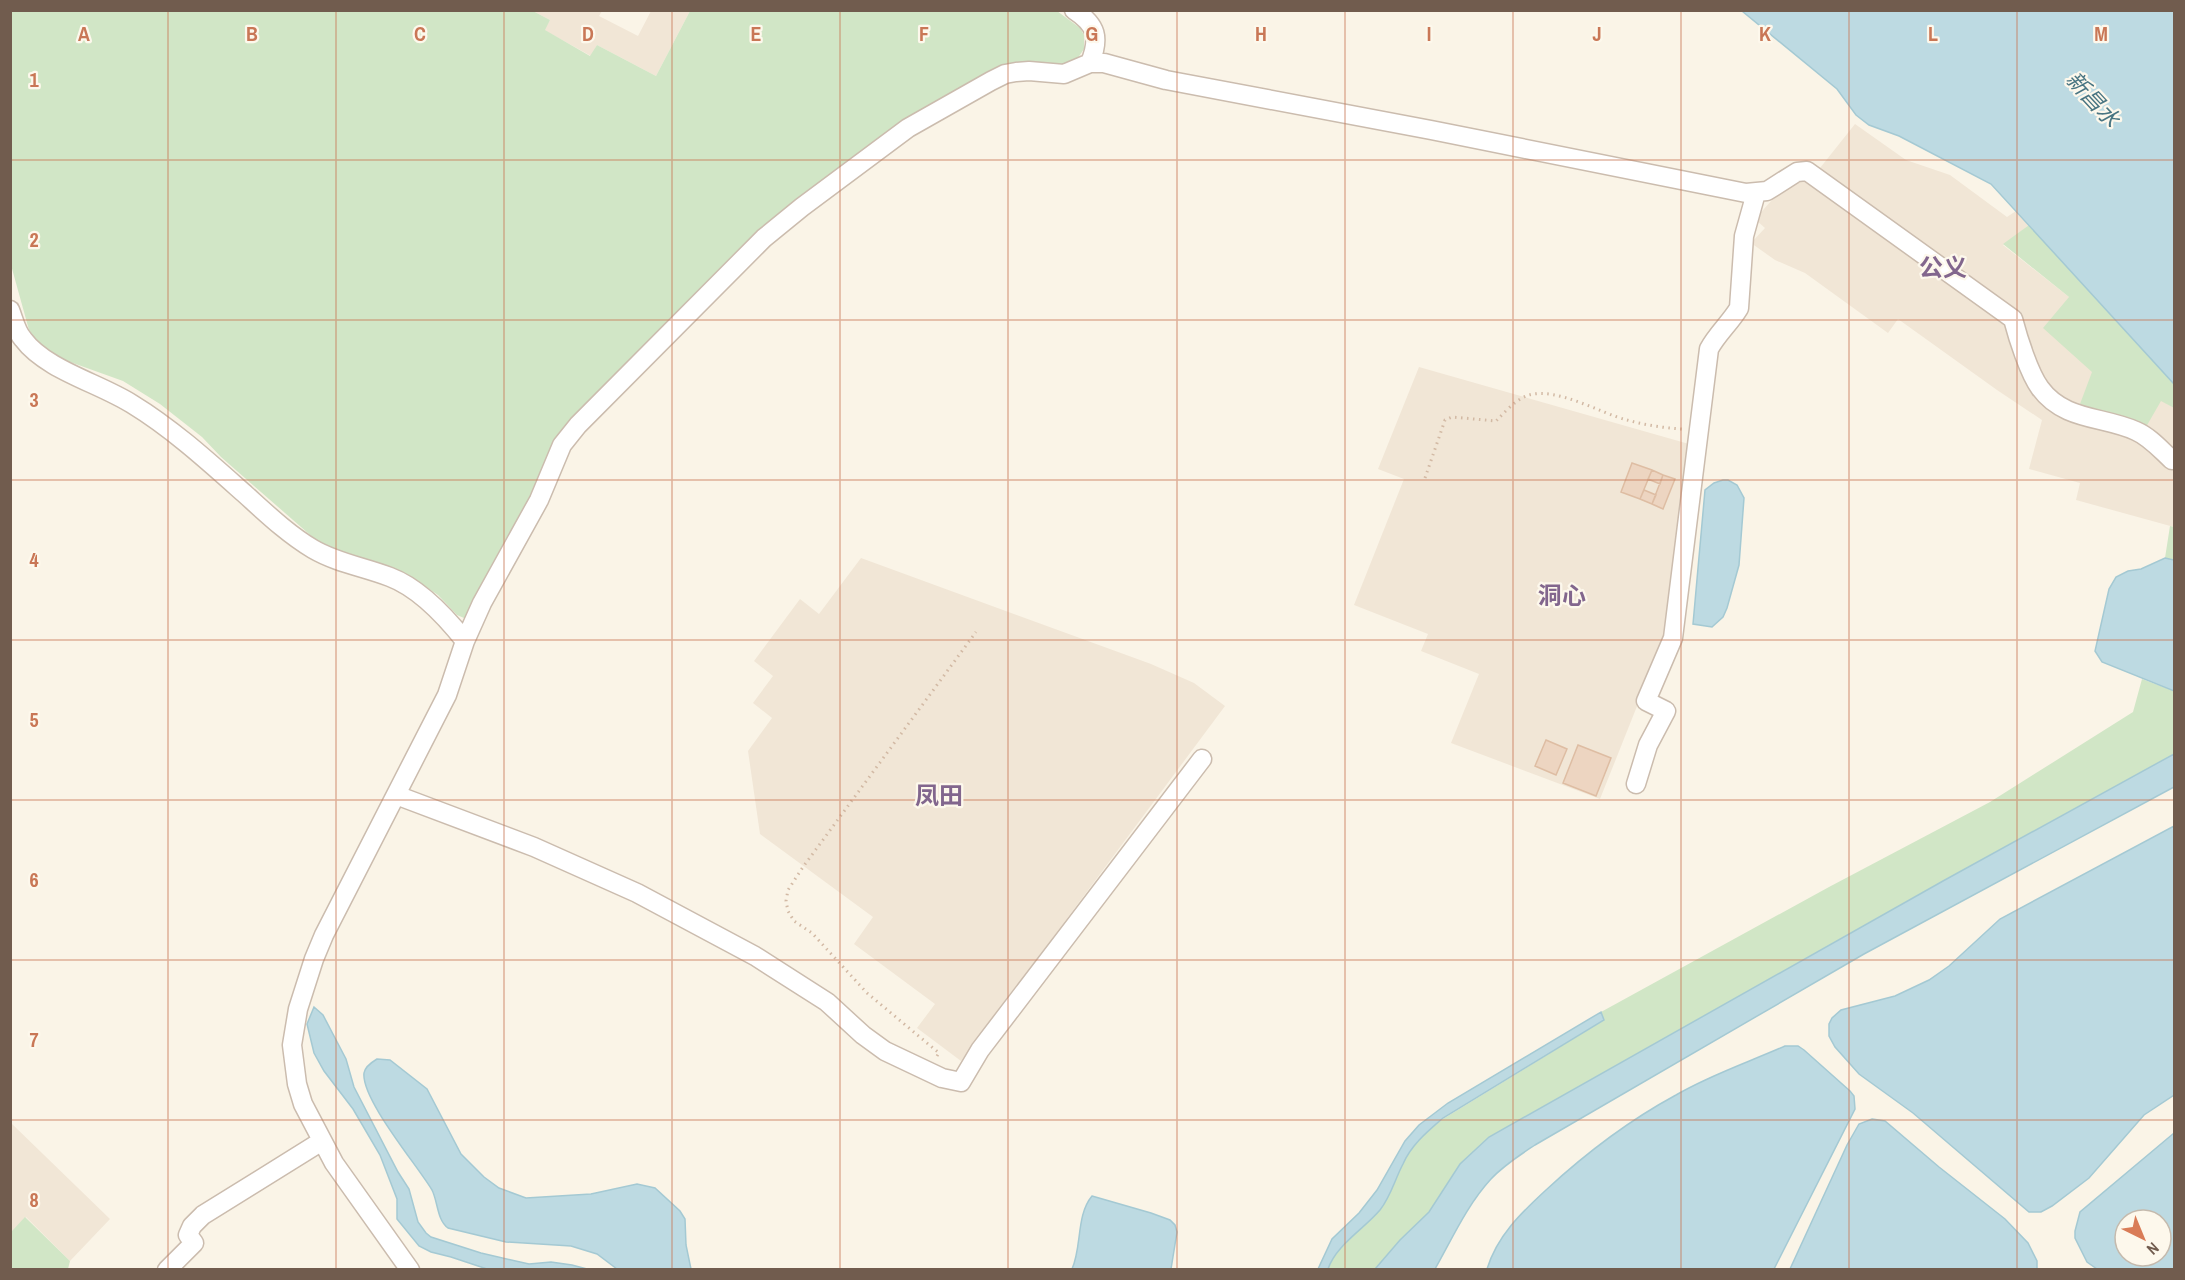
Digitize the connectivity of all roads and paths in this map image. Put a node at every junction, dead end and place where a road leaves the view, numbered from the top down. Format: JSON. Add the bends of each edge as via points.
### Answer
{"nodes":[{"id":1,"x":1074,"y":10,"type":"edge"},
{"id":2,"x":1090,"y":63,"type":"junction"},
{"id":3,"x":1756,"y":193,"type":"junction"},
{"id":4,"x":10,"y":310,"type":"edge"},
{"id":5,"x":1699,"y":430,"type":"junction"},
{"id":6,"x":2172,"y":460,"type":"dead end"},
{"id":7,"x":1425,"y":478,"type":"dead end"},
{"id":8,"x":976,"y":632,"type":"dead end"},
{"id":9,"x":465,"y":641,"type":"junction"},
{"id":10,"x":1202,"y":759,"type":"dead end"},
{"id":11,"x":1636,"y":784,"type":"dead end"},
{"id":12,"x":396,"y":795,"type":"junction"},
{"id":13,"x":928,"y":1072,"type":"junction"},
{"id":14,"x":322,"y":1141,"type":"junction"},
{"id":15,"x":167,"y":1269,"type":"edge"},
{"id":16,"x":410,"y":1269,"type":"edge"}],
"edges":[{"from":1,"to":2,"type":"street","via":[[1087,19],[1095,33]]},
{"from":2,"to":3,"type":"street"},
{"from":2,"to":9,"type":"street","via":[[1064,74],[1005,74],[972,91],[876,150],[764,238],[569,434]]},
{"from":3,"to":5,"type":"street","via":[[1744,236],[1739,308],[1708,349]]},
{"from":3,"to":6,"type":"street","via":[[1802,170],[1812,172],[2013,319],[2039,386],[2047,396],[2081,416],[2136,430]]},
{"from":4,"to":9,"type":"street","via":[[22,338],[39,356],[150,416],[311,548],[405,585],[430,603]]},
{"from":5,"to":7,"type":"path","via":[[1669,429],[1626,420],[1561,397],[1529,395],[1496,421],[1452,417],[1446,420]]},
{"from":5,"to":11,"type":"street","via":[[1673,638],[1646,701],[1666,711],[1648,745]]},
{"from":8,"to":13,"type":"path","via":[[798,874],[786,901],[794,921],[812,933],[867,993],[939,1053]]},
{"from":9,"to":12,"type":"street","via":[[447,695]]},
{"from":10,"to":13,"type":"street","via":[[980,1050],[961,1082]]},
{"from":12,"to":13,"type":"street","via":[[534,846],[647,898],[755,956],[827,1002],[885,1051]]},
{"from":12,"to":14,"type":"street","via":[[324,935],[298,1009],[291,1045],[293,1065],[303,1104]]},
{"from":14,"to":15,"type":"street","via":[[203,1215],[188,1234],[194,1243]]},
{"from":14,"to":16,"type":"street","via":[[352,1191]]}]}
